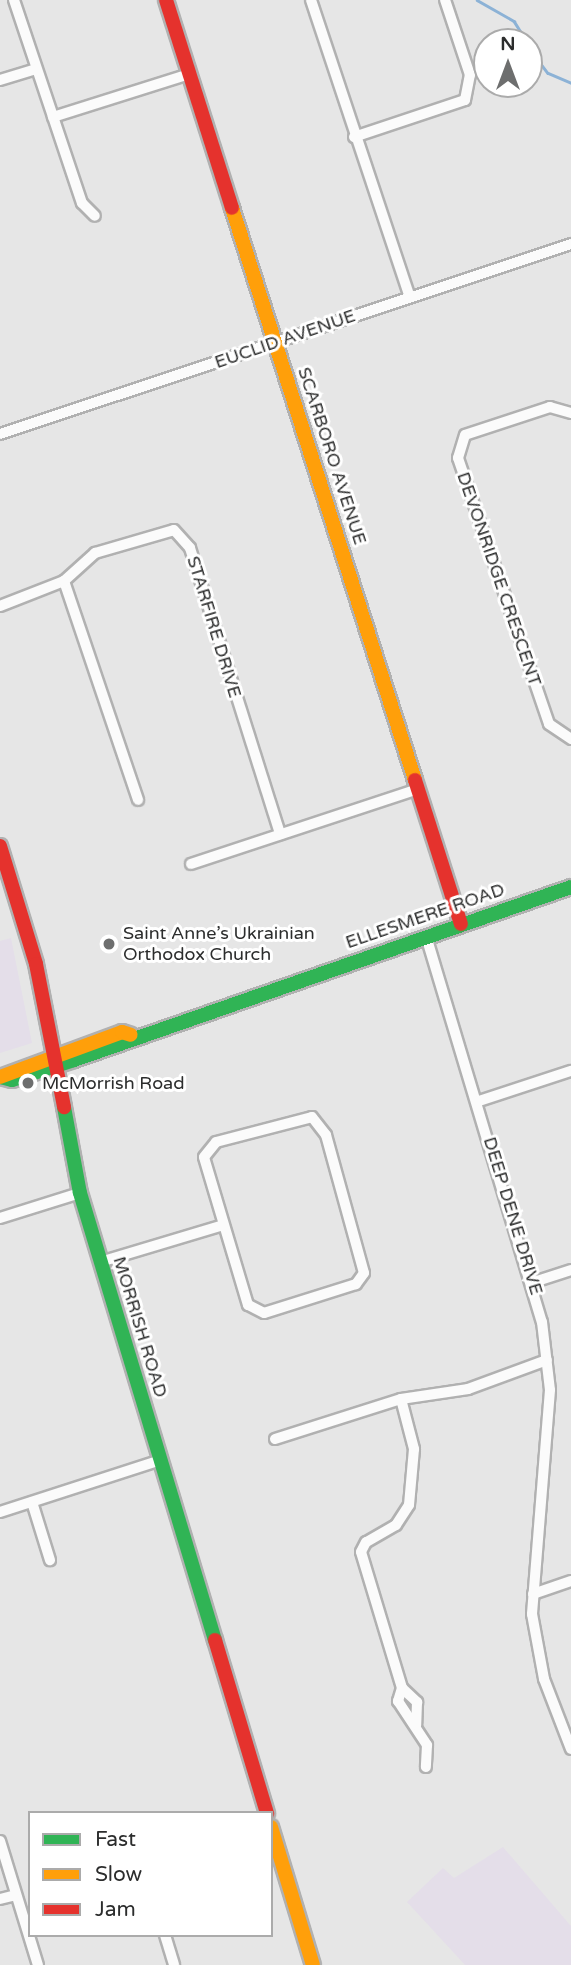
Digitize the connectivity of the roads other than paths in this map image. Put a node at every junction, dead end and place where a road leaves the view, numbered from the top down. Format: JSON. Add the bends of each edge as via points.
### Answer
{"nodes":[{"id":1,"x":14,"y":0,"type":"edge"},
{"id":2,"x":166,"y":0,"type":"edge"},
{"id":3,"x":310,"y":0,"type":"edge"},
{"id":4,"x":445,"y":0,"type":"edge"},
{"id":5,"x":35,"y":69,"type":"junction"},
{"id":6,"x":189,"y":74,"type":"junction"},
{"id":7,"x":0,"y":80,"type":"edge"},
{"id":8,"x":53,"y":117,"type":"junction"},
{"id":9,"x":354,"y":136,"type":"junction"},
{"id":10,"x":94,"y":216,"type":"dead end"},
{"id":11,"x":571,"y":244,"type":"edge"},
{"id":12,"x":410,"y":297,"type":"junction"},
{"id":13,"x":276,"y":342,"type":"junction"},
{"id":14,"x":571,"y":413,"type":"edge"},
{"id":15,"x":0,"y":434,"type":"edge"},
{"id":16,"x":64,"y":581,"type":"junction"},
{"id":17,"x":0,"y":606,"type":"edge"},
{"id":18,"x":571,"y":738,"type":"edge"},
{"id":19,"x":418,"y":789,"type":"junction"},
{"id":20,"x":138,"y":800,"type":"dead end"},
{"id":21,"x":280,"y":834,"type":"junction"},
{"id":22,"x":0,"y":846,"type":"edge"},
{"id":23,"x":191,"y":864,"type":"dead end"},
{"id":24,"x":571,"y":887,"type":"edge"},
{"id":25,"x":461,"y":924,"type":"junction"},
{"id":26,"x":426,"y":936,"type":"junction"},
{"id":27,"x":53,"y":1061,"type":"junction"},
{"id":28,"x":571,"y":1071,"type":"edge"},
{"id":29,"x":0,"y":1077,"type":"edge"},
{"id":30,"x":479,"y":1101,"type":"junction"},
{"id":31,"x":80,"y":1193,"type":"junction"},
{"id":32,"x":0,"y":1218,"type":"edge"},
{"id":33,"x":223,"y":1225,"type":"junction"},
{"id":34,"x":100,"y":1262,"type":"junction"},
{"id":35,"x":571,"y":1270,"type":"edge"},
{"id":36,"x":534,"y":1282,"type":"junction"},
{"id":37,"x":547,"y":1360,"type":"junction"},
{"id":38,"x":401,"y":1399,"type":"junction"},
{"id":39,"x":275,"y":1439,"type":"dead end"},
{"id":40,"x":161,"y":1460,"type":"junction"},
{"id":41,"x":32,"y":1502,"type":"junction"},
{"id":42,"x":0,"y":1512,"type":"edge"},
{"id":43,"x":50,"y":1560,"type":"dead end"},
{"id":44,"x":571,"y":1581,"type":"edge"},
{"id":45,"x":533,"y":1594,"type":"junction"},
{"id":46,"x":402,"y":1688,"type":"junction"},
{"id":47,"x":416,"y":1725,"type":"junction"},
{"id":48,"x":571,"y":1749,"type":"edge"},
{"id":49,"x":426,"y":1767,"type":"dead end"},
{"id":50,"x":266,"y":1811,"type":"edge"},
{"id":51,"x":273,"y":1834,"type":"edge"},
{"id":52,"x":0,"y":1841,"type":"edge"},
{"id":53,"x":16,"y":1895,"type":"junction"},
{"id":54,"x":0,"y":1899,"type":"edge"},
{"id":55,"x":28,"y":1933,"type":"edge"},
{"id":56,"x":29,"y":1937,"type":"edge"},
{"id":57,"x":166,"y":1937,"type":"edge"},
{"id":58,"x":38,"y":1965,"type":"edge"},
{"id":59,"x":174,"y":1965,"type":"edge"},
{"id":60,"x":313,"y":1965,"type":"edge"}],
"edges":[{"from":1,"to":5,"type":"street"},
{"from":2,"to":6,"type":"street","name":"SCARBORO AVENUE"},
{"from":3,"to":9,"type":"street"},
{"from":4,"to":9,"type":"street","via":[[470,75],[465,100]]},
{"from":5,"to":7,"type":"street"},
{"from":5,"to":8,"type":"street"},
{"from":6,"to":8,"type":"street"},
{"from":6,"to":13,"type":"street","name":"SCARBORO AVENUE"},
{"from":8,"to":10,"type":"street","via":[[82,203]]},
{"from":9,"to":12,"type":"street"},
{"from":11,"to":12,"type":"street","name":"EUCLID AVENUE"},
{"from":12,"to":13,"type":"street","name":"EUCLID AVENUE"},
{"from":13,"to":15,"type":"street","name":"EUCLID AVENUE"},
{"from":13,"to":19,"type":"street","name":"SCARBORO AVENUE"},
{"from":14,"to":18,"type":"street","name":"DEVONRIDGE CRESCENT","via":[[550,407],[465,435],[458,458],[549,724]]},
{"from":16,"to":17,"type":"street","name":"STARFIRE DRIVE"},
{"from":16,"to":20,"type":"street"},
{"from":16,"to":21,"type":"street","name":"STARFIRE DRIVE","via":[[95,553],[159,532],[174,530],[184,540]]},
{"from":19,"to":21,"type":"street"},
{"from":19,"to":25,"type":"street","name":"SCARBORO AVENUE"},
{"from":21,"to":23,"type":"street"},
{"from":22,"to":27,"type":"street","name":"MORRISH ROAD","via":[[36,964]]},
{"from":24,"to":25,"type":"street","name":"ELLESMERE ROAD"},
{"from":25,"to":26,"type":"street","name":"ELLESMERE ROAD"},
{"from":26,"to":27,"type":"street","name":"ELLESMERE ROAD"},
{"from":26,"to":30,"type":"street","name":"DEEP DENE DRIVE"},
{"from":27,"to":29,"type":"street","name":"ELLESMERE ROAD","via":[[12,1080]]},
{"from":27,"to":31,"type":"street","name":"MORRISH ROAD"},
{"from":28,"to":30,"type":"street"},
{"from":30,"to":36,"type":"street","name":"DEEP DENE DRIVE"},
{"from":31,"to":32,"type":"street"},
{"from":31,"to":34,"type":"street","name":"MORRISH ROAD"},
{"from":33,"to":33,"type":"street","via":[[248,1305],[264,1313],[356,1284],[364,1273],[326,1135],[312,1117],[211,1145],[203,1166]]},
{"from":33,"to":34,"type":"street"},
{"from":34,"to":40,"type":"street","name":"MORRISH ROAD"},
{"from":35,"to":36,"type":"street"},
{"from":36,"to":37,"type":"street","name":"DEEP DENE DRIVE"},
{"from":37,"to":38,"type":"street","via":[[464,1390]]},
{"from":37,"to":45,"type":"street","name":"DEEP DENE DRIVE","via":[[550,1390]]},
{"from":38,"to":39,"type":"street"},
{"from":38,"to":46,"type":"street","via":[[414,1449],[409,1505],[396,1525],[366,1542],[361,1552]]},
{"from":40,"to":41,"type":"street"},
{"from":40,"to":50,"type":"street","name":"MORRISH ROAD"},
{"from":41,"to":42,"type":"street"},
{"from":41,"to":43,"type":"street"},
{"from":44,"to":45,"type":"street"},
{"from":45,"to":48,"type":"street","name":"DEEP DENE DRIVE","via":[[544,1679]]},
{"from":46,"to":47,"type":"street","via":[[403,1714]]},
{"from":46,"to":47,"type":"street","via":[[417,1702]]},
{"from":47,"to":49,"type":"street","via":[[427,1745]]},
{"from":51,"to":60,"type":"street"},
{"from":52,"to":53,"type":"street"},
{"from":53,"to":54,"type":"street"},
{"from":53,"to":55,"type":"street"},
{"from":56,"to":58,"type":"street"},
{"from":57,"to":59,"type":"street"}]}
